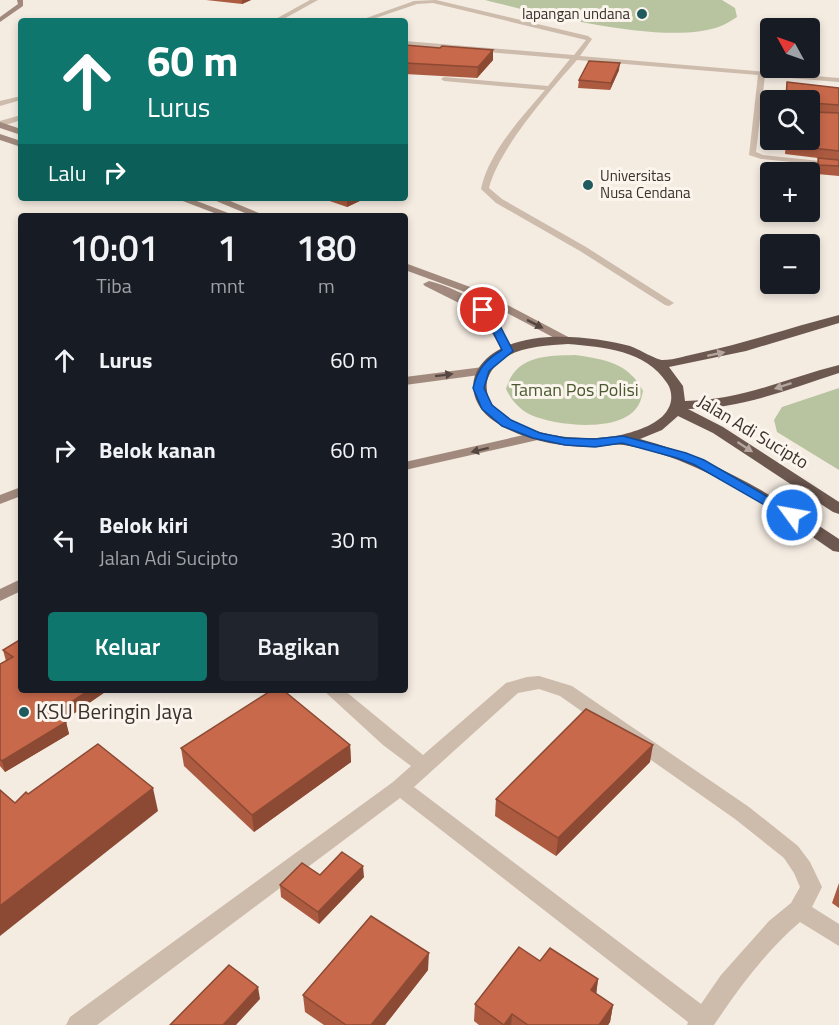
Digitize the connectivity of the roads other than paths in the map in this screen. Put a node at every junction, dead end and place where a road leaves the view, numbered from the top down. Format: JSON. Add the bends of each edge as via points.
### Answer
{"nodes":[{"id":1,"x":20,"y":0,"type":"edge"},
{"id":2,"x":317,"y":2,"type":"edge"},
{"id":3,"x":282,"y":18,"type":"edge"},
{"id":4,"x":294,"y":18,"type":"edge"},
{"id":5,"x":370,"y":18,"type":"edge"},
{"id":6,"x":0,"y":20,"type":"edge"},
{"id":7,"x":408,"y":43,"type":"edge"},
{"id":8,"x":575,"y":58,"type":"junction"},
{"id":9,"x":760,"y":74,"type":"edge"},
{"id":10,"x":762,"y":78,"type":"edge"},
{"id":11,"x":813,"y":78,"type":"edge"},
{"id":12,"x":444,"y":79,"type":"edge"},
{"id":13,"x":839,"y":80,"type":"edge"},
{"id":14,"x":550,"y":88,"type":"junction"},
{"id":15,"x":18,"y":99,"type":"edge"},
{"id":16,"x":0,"y":104,"type":"edge"},
{"id":17,"x":18,"y":118,"type":"edge"},
{"id":18,"x":0,"y":125,"type":"edge"},
{"id":19,"x":18,"y":131,"type":"edge"},
{"id":20,"x":0,"y":137,"type":"edge"},
{"id":21,"x":18,"y":143,"type":"edge"},
{"id":22,"x":839,"y":165,"type":"edge"},
{"id":23,"x":188,"y":201,"type":"edge"},
{"id":24,"x":222,"y":201,"type":"edge"},
{"id":25,"x":222,"y":213,"type":"edge"},
{"id":26,"x":253,"y":213,"type":"edge"},
{"id":27,"x":408,"y":267,"type":"edge"},
{"id":28,"x":408,"y":276,"type":"edge"},
{"id":29,"x":669,"y":303,"type":"dead end"},
{"id":30,"x":839,"y":319,"type":"edge"},
{"id":31,"x":568,"y":340,"type":"junction"},
{"id":32,"x":508,"y":351,"type":"junction"},
{"id":33,"x":659,"y":365,"type":"junction"},
{"id":34,"x":839,"y":369,"type":"edge"},
{"id":35,"x":483,"y":370,"type":"junction"},
{"id":36,"x":408,"y":381,"type":"edge"},
{"id":37,"x":676,"y":407,"type":"junction"},
{"id":38,"x":537,"y":436,"type":"junction"},
{"id":39,"x":623,"y":440,"type":"junction"},
{"id":40,"x":408,"y":465,"type":"edge"},
{"id":41,"x":18,"y":492,"type":"edge"},
{"id":42,"x":0,"y":500,"type":"edge"},
{"id":43,"x":839,"y":508,"type":"edge"},
{"id":44,"x":839,"y":547,"type":"edge"},
{"id":45,"x":18,"y":586,"type":"edge"},
{"id":46,"x":0,"y":596,"type":"edge"},
{"id":47,"x":335,"y":693,"type":"edge"},
{"id":48,"x":424,"y":766,"type":"junction"},
{"id":49,"x":400,"y":787,"type":"junction"},
{"id":50,"x":799,"y":910,"type":"junction"},
{"id":51,"x":839,"y":936,"type":"edge"},
{"id":52,"x":701,"y":1022,"type":"edge"},
{"id":53,"x":78,"y":1025,"type":"edge"}],
"edges":[{"from":1,"to":6,"type":"main road","via":[[21,5]]},
{"from":2,"to":3,"type":"street"},
{"from":2,"to":4,"type":"street"},
{"from":5,"to":8,"type":"lane","via":[[416,2],[441,2],[586,37],[587,42]]},
{"from":7,"to":8,"type":"lane"},
{"from":8,"to":9,"type":"lane"},
{"from":8,"to":14,"type":"lane"},
{"from":10,"to":22,"type":"lane","via":[[752,153]]},
{"from":11,"to":13,"type":"lane"},
{"from":12,"to":14,"type":"lane"},
{"from":14,"to":29,"type":"lane","via":[[490,169],[485,189]]},
{"from":15,"to":16,"type":"street"},
{"from":17,"to":18,"type":"street"},
{"from":18,"to":19,"type":"main road"},
{"from":20,"to":21,"type":"main road"},
{"from":23,"to":25,"type":"main road"},
{"from":24,"to":26,"type":"main road"},
{"from":27,"to":31,"type":"main road","one_way":true,"via":[[477,293]]},
{"from":28,"to":32,"type":"main road","via":[[483,310]]},
{"from":33,"to":30,"type":"highway","one_way":true,"via":[[741,348]]},
{"from":31,"to":32,"type":"highway"},
{"from":31,"to":33,"type":"highway","via":[[623,348]]},
{"from":32,"to":35,"type":"highway"},
{"from":33,"to":37,"type":"highway","via":[[672,377],[678,391]]},
{"from":34,"to":37,"type":"highway","one_way":true,"via":[[740,400]]},
{"from":36,"to":35,"type":"main road","one_way":true},
{"from":35,"to":38,"type":"highway","via":[[478,388],[486,406],[507,423]]},
{"from":37,"to":39,"type":"highway","via":[[665,422]]},
{"from":37,"to":43,"type":"highway","name":"Jalan Adi Sucipto","one_way":true},
{"from":38,"to":39,"type":"highway","via":[[595,443]]},
{"from":38,"to":40,"type":"main road","one_way":true},
{"from":39,"to":44,"type":"highway","via":[[699,463],[776,504]]},
{"from":41,"to":42,"type":"main road"},
{"from":45,"to":46,"type":"main road"},
{"from":47,"to":48,"type":"street"},
{"from":48,"to":49,"type":"street"},
{"from":48,"to":50,"type":"street","via":[[512,688],[529,681],[543,682],[566,691],[742,813],[791,852],[811,887]]},
{"from":49,"to":52,"type":"street"},
{"from":49,"to":53,"type":"street"},
{"from":50,"to":51,"type":"street"},
{"from":50,"to":52,"type":"street","via":[[777,928]]}]}
